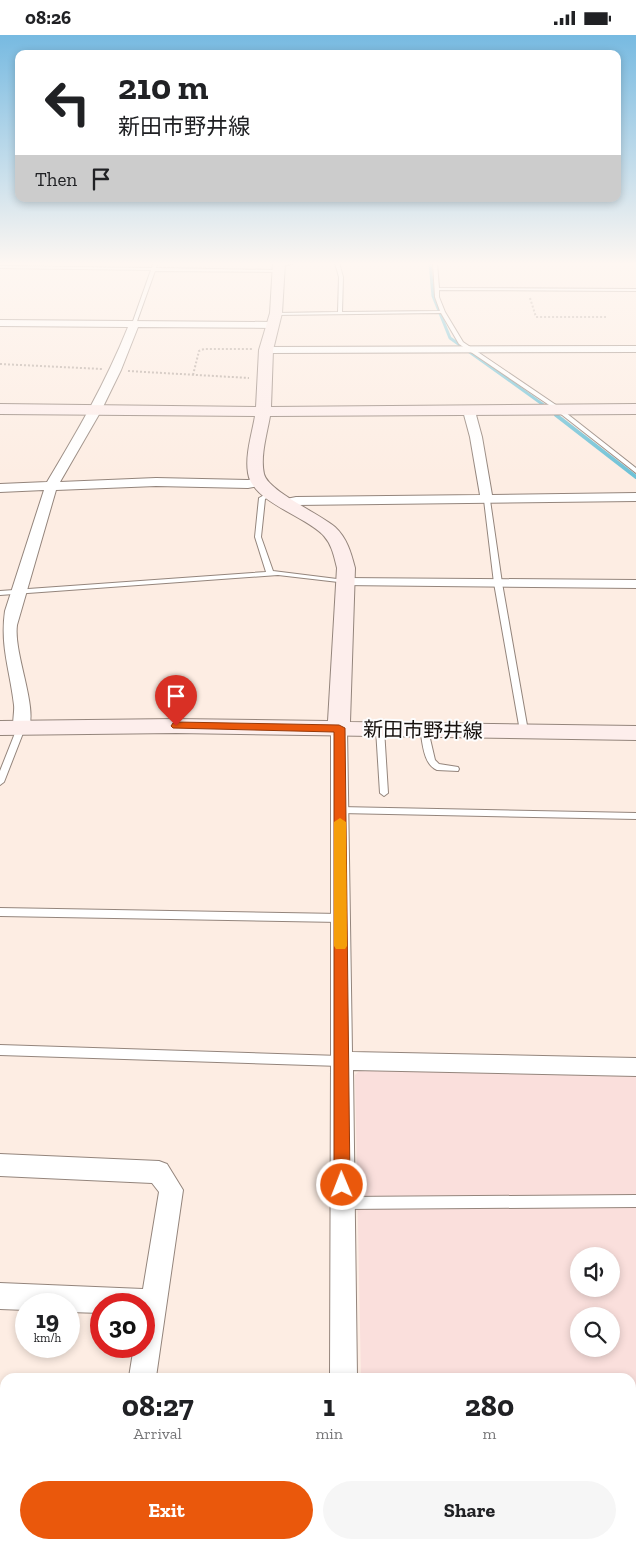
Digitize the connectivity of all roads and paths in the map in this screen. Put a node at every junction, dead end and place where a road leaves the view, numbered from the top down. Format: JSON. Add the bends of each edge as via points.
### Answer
{"nodes":[{"id":1,"x":130,"y":334,"type":"edge"},
{"id":2,"x":270,"y":334,"type":"edge"},
{"id":3,"x":456,"y":334,"type":"edge"},
{"id":4,"x":466,"y":349,"type":"junction"},
{"id":5,"x":636,"y":349,"type":"edge"},
{"id":6,"x":266,"y":350,"type":"junction"},
{"id":7,"x":0,"y":365,"type":"edge"},
{"id":8,"x":116,"y":370,"type":"junction"},
{"id":9,"x":193,"y":375,"type":"junction"},
{"id":10,"x":265,"y":379,"type":"junction"},
{"id":11,"x":0,"y":409,"type":"edge"},
{"id":12,"x":636,"y":409,"type":"edge"},
{"id":13,"x":557,"y":410,"type":"junction"},
{"id":14,"x":95,"y":411,"type":"junction"},
{"id":15,"x":262,"y":411,"type":"junction"},
{"id":16,"x":469,"y":411,"type":"junction"},
{"id":17,"x":636,"y":471,"type":"edge"},
{"id":18,"x":51,"y":487,"type":"junction"},
{"id":19,"x":265,"y":487,"type":"junction"},
{"id":20,"x":0,"y":489,"type":"edge"},
{"id":21,"x":636,"y":497,"type":"edge"},
{"id":22,"x":487,"y":500,"type":"junction"},
{"id":23,"x":285,"y":503,"type":"junction"},
{"id":24,"x":270,"y":574,"type":"junction"},
{"id":25,"x":345,"y":582,"type":"junction"},
{"id":26,"x":498,"y":583,"type":"junction"},
{"id":27,"x":636,"y":584,"type":"edge"},
{"id":28,"x":19,"y":592,"type":"junction"},
{"id":29,"x":0,"y":593,"type":"edge"},
{"id":30,"x":11,"y":728,"type":"edge"},
{"id":31,"x":339,"y":728,"type":"junction"},
{"id":32,"x":380,"y":729,"type":"junction"},
{"id":33,"x":424,"y":730,"type":"junction"},
{"id":34,"x":524,"y":731,"type":"junction"},
{"id":35,"x":636,"y":733,"type":"edge"},
{"id":36,"x":455,"y":769,"type":"dead end"},
{"id":37,"x":0,"y":781,"type":"edge"},
{"id":38,"x":384,"y":793,"type":"dead end"},
{"id":39,"x":340,"y":810,"type":"junction"},
{"id":40,"x":636,"y":816,"type":"edge"},
{"id":41,"x":0,"y":912,"type":"edge"},
{"id":42,"x":340,"y":918,"type":"junction"},
{"id":43,"x":0,"y":1050,"type":"edge"},
{"id":44,"x":340,"y":1061,"type":"junction"},
{"id":45,"x":636,"y":1067,"type":"edge"},
{"id":46,"x":0,"y":1165,"type":"edge"},
{"id":47,"x":636,"y":1201,"type":"edge"},
{"id":48,"x":342,"y":1203,"type":"junction"},
{"id":49,"x":155,"y":1295,"type":"edge"},
{"id":50,"x":0,"y":1296,"type":"edge"},
{"id":51,"x":90,"y":1300,"type":"edge"},
{"id":52,"x":146,"y":1358,"type":"edge"},
{"id":53,"x":144,"y":1373,"type":"edge"},
{"id":54,"x":344,"y":1373,"type":"edge"}],
"edges":[{"from":1,"to":8,"type":"street"},
{"from":2,"to":6,"type":"street"},
{"from":3,"to":4,"type":"lane"},
{"from":4,"to":5,"type":"street"},
{"from":4,"to":6,"type":"street"},
{"from":4,"to":13,"type":"lane"},
{"from":6,"to":9,"type":"path","via":[[204,349],[199,351]]},
{"from":6,"to":10,"type":"street"},
{"from":7,"to":8,"type":"path"},
{"from":8,"to":9,"type":"path"},
{"from":8,"to":14,"type":"street"},
{"from":9,"to":10,"type":"path"},
{"from":10,"to":15,"type":"street"},
{"from":11,"to":14,"type":"street"},
{"from":12,"to":13,"type":"street"},
{"from":13,"to":16,"type":"street"},
{"from":13,"to":17,"type":"lane"},
{"from":14,"to":15,"type":"street"},
{"from":14,"to":18,"type":"street"},
{"from":15,"to":16,"type":"street"},
{"from":15,"to":19,"type":"street","via":[[255,463],[256,475]]},
{"from":16,"to":22,"type":"street"},
{"from":18,"to":19,"type":"street","via":[[156,482]]},
{"from":18,"to":20,"type":"street"},
{"from":18,"to":28,"type":"street"},
{"from":19,"to":23,"type":"street"},
{"from":19,"to":24,"type":"lane","via":[[258,537]]},
{"from":21,"to":22,"type":"street"},
{"from":22,"to":23,"type":"street"},
{"from":22,"to":26,"type":"lane"},
{"from":23,"to":25,"type":"street","via":[[329,531],[340,546],[346,568]]},
{"from":24,"to":25,"type":"lane"},
{"from":24,"to":28,"type":"lane"},
{"from":25,"to":26,"type":"street"},
{"from":25,"to":31,"type":"street"},
{"from":26,"to":27,"type":"street"},
{"from":26,"to":34,"type":"lane"},
{"from":28,"to":29,"type":"lane"},
{"from":28,"to":30,"type":"street","via":[[8,628],[8,647],[24,715]]},
{"from":30,"to":31,"type":"street","name":"新田市野井線"},
{"from":30,"to":37,"type":"lane"},
{"from":31,"to":32,"type":"street","name":"新田市野井線"},
{"from":31,"to":39,"type":"street"},
{"from":32,"to":33,"type":"street","name":"新田市野井線"},
{"from":32,"to":38,"type":"lane"},
{"from":33,"to":34,"type":"street","name":"新田市野井線"},
{"from":33,"to":36,"type":"lane","via":[[431,761],[437,767]]},
{"from":34,"to":35,"type":"street","name":"新田市野井線"},
{"from":39,"to":40,"type":"lane"},
{"from":39,"to":42,"type":"street"},
{"from":41,"to":42,"type":"lane"},
{"from":42,"to":44,"type":"street"},
{"from":43,"to":44,"type":"lane"},
{"from":44,"to":45,"type":"street"},
{"from":44,"to":48,"type":"street"},
{"from":46,"to":49,"type":"street","via":[[159,1172],[171,1190]]},
{"from":47,"to":48,"type":"lane"},
{"from":48,"to":54,"type":"street"},
{"from":50,"to":51,"type":"street"},
{"from":52,"to":53,"type":"street"}]}
